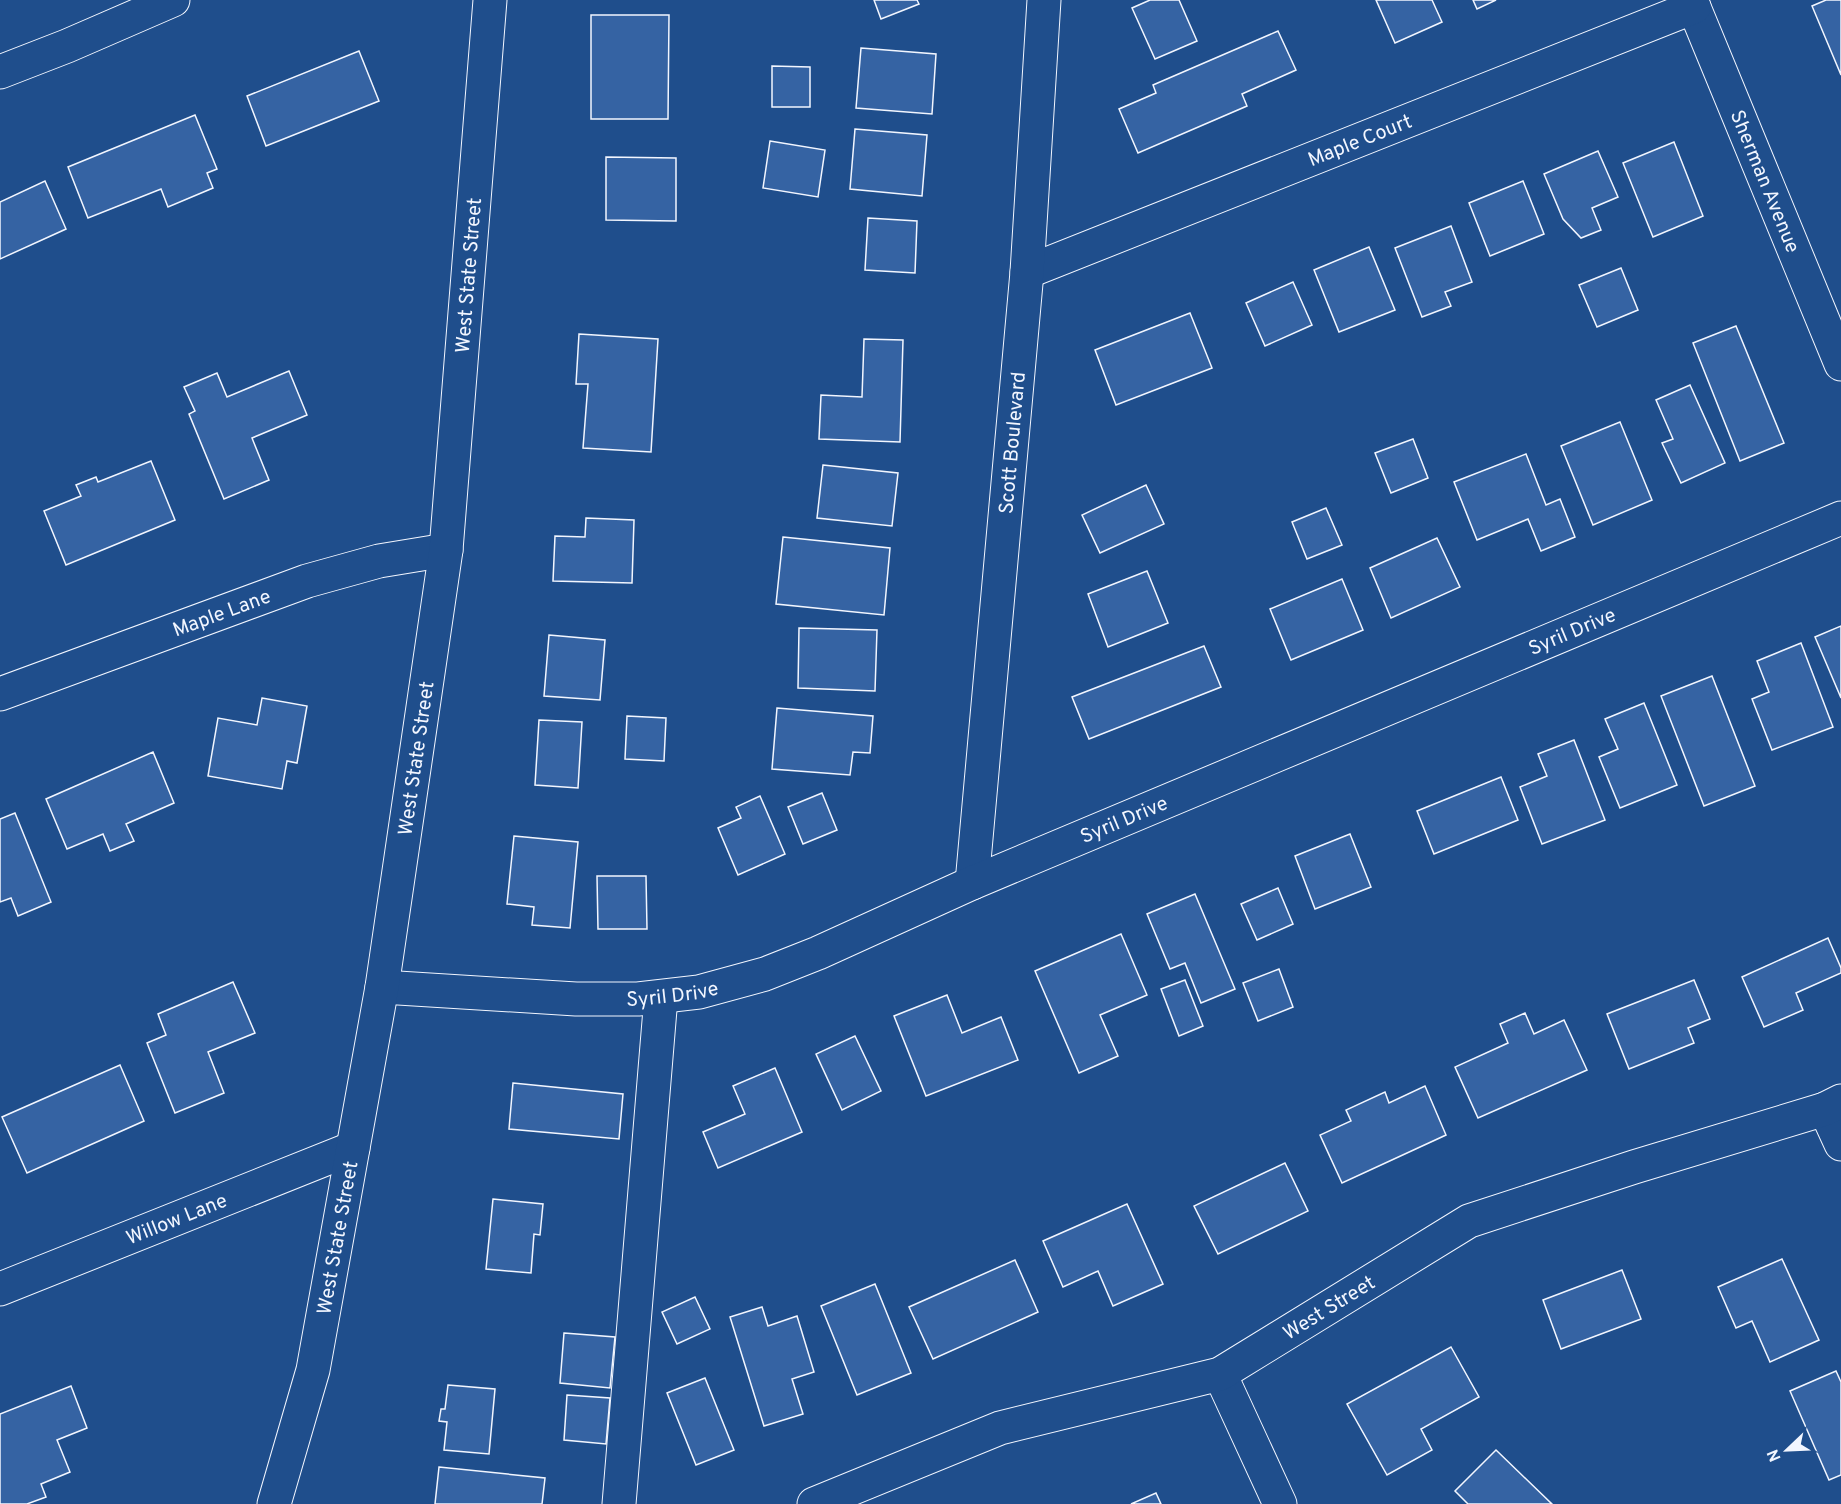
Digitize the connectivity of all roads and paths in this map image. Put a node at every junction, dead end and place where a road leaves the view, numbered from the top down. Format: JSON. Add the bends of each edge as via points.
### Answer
{"nodes":[{"id":1,"x":173,"y":0,"type":"edge"},
{"id":2,"x":490,"y":0,"type":"edge"},
{"id":3,"x":1044,"y":0,"type":"edge"},
{"id":4,"x":1692,"y":3,"type":"edge"},
{"id":5,"x":0,"y":72,"type":"edge"},
{"id":6,"x":1027,"y":273,"type":"junction"},
{"id":7,"x":1841,"y":364,"type":"edge"},
{"id":8,"x":1841,"y":518,"type":"edge"},
{"id":9,"x":446,"y":550,"type":"junction"},
{"id":10,"x":0,"y":694,"type":"edge"},
{"id":11,"x":972,"y":883,"type":"junction"},
{"id":12,"x":382,"y":987,"type":"junction"},
{"id":13,"x":661,"y":997,"type":"junction"},
{"id":14,"x":1833,"y":1105,"type":"edge"},
{"id":15,"x":1841,"y":1144,"type":"edge"},
{"id":16,"x":353,"y":1148,"type":"junction"},
{"id":17,"x":0,"y":1289,"type":"edge"},
{"id":18,"x":1220,"y":1374,"type":"junction"},
{"id":19,"x":274,"y":1504,"type":"edge"},
{"id":20,"x":619,"y":1504,"type":"edge"},
{"id":21,"x":814,"y":1504,"type":"edge"},
{"id":22,"x":1280,"y":1504,"type":"edge"}],
"edges":[{"from":1,"to":5,"type":"street"},
{"from":2,"to":9,"type":"street","name":"West State Street"},
{"from":3,"to":6,"type":"street","name":"Scott Boulevard"},
{"from":4,"to":6,"type":"street","name":"Maple Court"},
{"from":4,"to":7,"type":"street","name":"Sherman Avenue"},
{"from":6,"to":11,"type":"street","name":"Scott Boulevard"},
{"from":8,"to":11,"type":"street","name":"Syril Drive"},
{"from":9,"to":10,"type":"street","name":"Maple Lane","via":[[379,561],[307,581]]},
{"from":9,"to":12,"type":"street","name":"West State Street"},
{"from":11,"to":13,"type":"street","name":"Syril Drive","via":[[765,974],[699,992]]},
{"from":12,"to":13,"type":"street","name":"Syril Drive","via":[[576,999]]},
{"from":12,"to":16,"type":"street","name":"West State Street"},
{"from":13,"to":20,"type":"street"},
{"from":14,"to":15,"type":"street"},
{"from":14,"to":18,"type":"street","name":"West Street","via":[[1468,1221]]},
{"from":16,"to":17,"type":"street","name":"Willow Lane"},
{"from":16,"to":19,"type":"street","name":"West State Street","via":[[312,1370]]},
{"from":18,"to":21,"type":"street","name":"West Street","via":[[1000,1428]]},
{"from":18,"to":22,"type":"street"}]}
